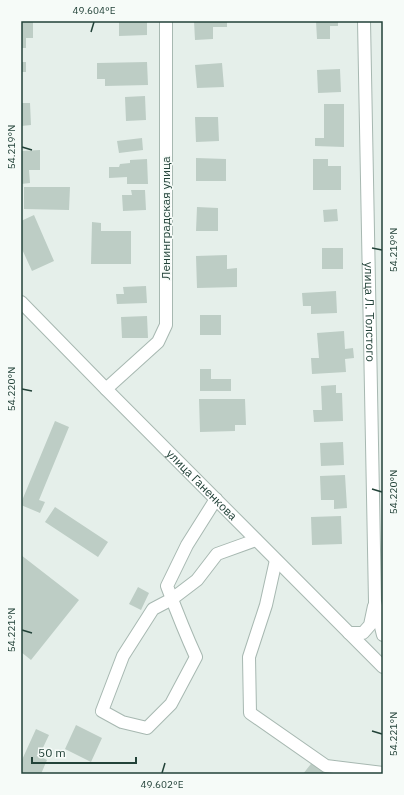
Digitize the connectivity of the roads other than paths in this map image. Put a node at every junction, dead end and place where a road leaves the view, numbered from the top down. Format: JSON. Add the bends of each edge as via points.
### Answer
{"nodes":[{"id":1,"x":166,"y":21,"type":"edge"},
{"id":2,"x":364,"y":21,"type":"edge"},
{"id":3,"x":21,"y":302,"type":"edge"},
{"id":4,"x":106,"y":389,"type":"junction"},
{"id":5,"x":216,"y":499,"type":"junction"},
{"id":6,"x":256,"y":540,"type":"junction"},
{"id":7,"x":276,"y":560,"type":"junction"},
{"id":8,"x":172,"y":599,"type":"junction"},
{"id":9,"x":374,"y":602,"type":"junction"},
{"id":10,"x":349,"y":633,"type":"junction"},
{"id":11,"x":383,"y":635,"type":"edge"},
{"id":12,"x":383,"y":668,"type":"edge"},
{"id":13,"x":383,"y":774,"type":"edge"}],
"edges":[{"from":1,"to":4,"type":"street","name":"Ленинградская улица","via":[[166,325],[158,342]]},
{"from":2,"to":9,"type":"street","name":"улица Л. Толстого"},
{"from":3,"to":4,"type":"street","name":"улица Ганенкова"},
{"from":4,"to":5,"type":"street","name":"улица Ганенкова"},
{"from":5,"to":6,"type":"street","name":"улица Ганенкова"},
{"from":5,"to":8,"type":"street","via":[[187,545],[167,586]]},
{"from":6,"to":7,"type":"street","name":"улица Ганенкова"},
{"from":6,"to":8,"type":"street","via":[[217,554],[197,580]]},
{"from":7,"to":10,"type":"street","name":"улица Ганенкова"},
{"from":7,"to":13,"type":"street","via":[[266,605],[249,657],[250,713],[326,766]]},
{"from":8,"to":8,"type":"street","via":[[196,657],[171,704],[147,728],[122,722],[102,711],[124,656],[153,609]]},
{"from":9,"to":10,"type":"street","name":"улица Л. Толстого","via":[[370,625],[363,633]]},
{"from":9,"to":11,"type":"street","name":"улица Л. Толстого"},
{"from":10,"to":12,"type":"street","name":"улица Ганенкова"}]}
